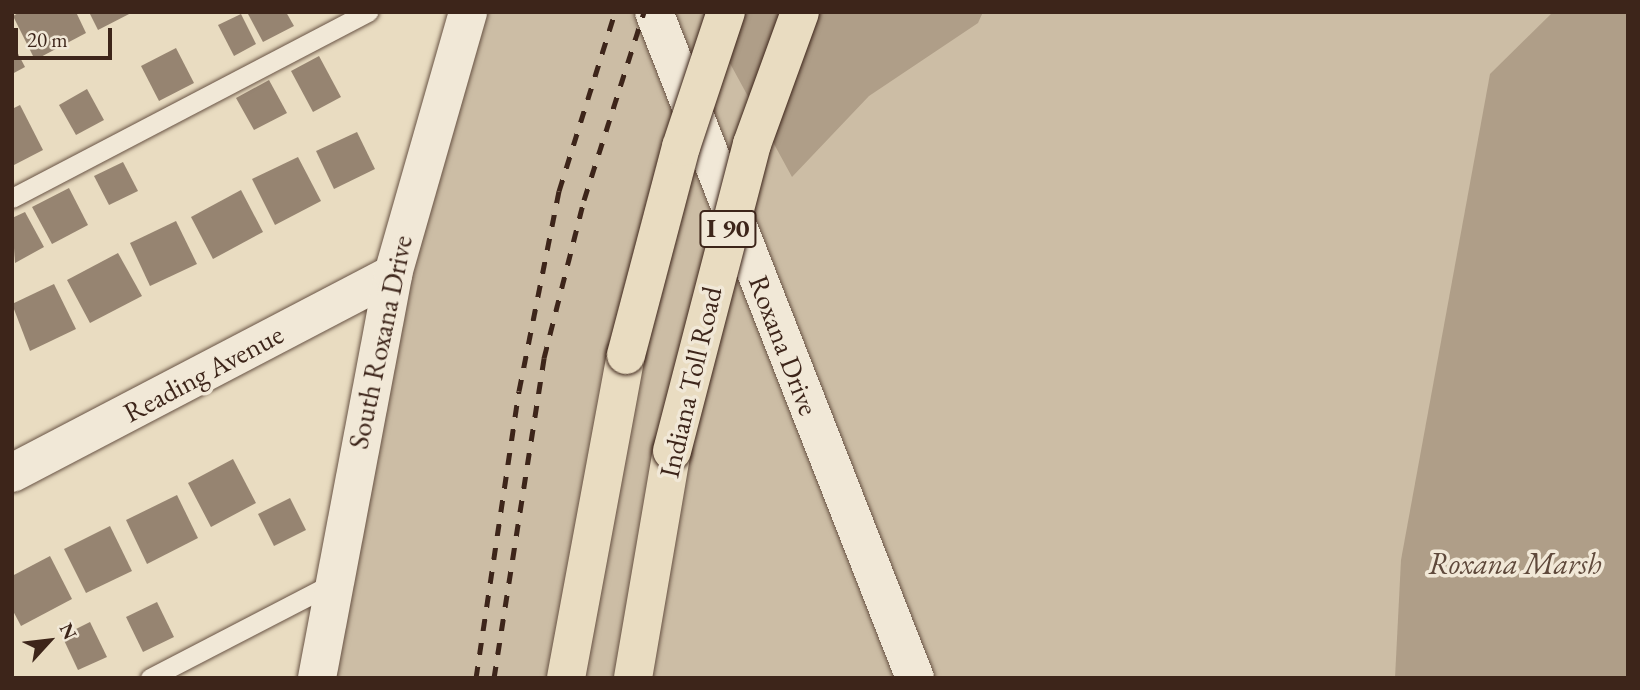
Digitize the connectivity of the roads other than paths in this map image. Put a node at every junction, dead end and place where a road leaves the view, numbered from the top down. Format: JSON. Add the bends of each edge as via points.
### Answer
{"nodes":[{"id":1,"x":368,"y":12,"type":"edge"},
{"id":2,"x":468,"y":12,"type":"edge"},
{"id":3,"x":653,"y":12,"type":"edge"},
{"id":4,"x":726,"y":12,"type":"edge"},
{"id":5,"x":800,"y":12,"type":"edge"},
{"id":6,"x":12,"y":198,"type":"edge"},
{"id":7,"x":393,"y":274,"type":"junction"},
{"id":8,"x":12,"y":472,"type":"edge"},
{"id":9,"x":331,"y":584,"type":"junction"},
{"id":10,"x":150,"y":678,"type":"edge"},
{"id":11,"x":317,"y":678,"type":"edge"},
{"id":12,"x":566,"y":678,"type":"edge"},
{"id":13,"x":633,"y":678,"type":"edge"},
{"id":14,"x":915,"y":678,"type":"edge"}],
"edges":[{"from":1,"to":6,"type":"lane"},
{"from":2,"to":7,"type":"street","name":"South Roxana Drive"},
{"from":3,"to":14,"type":"street","name":"Roxana Drive"},
{"from":4,"to":12,"type":"highway","number":"I 90","bridge":true,"via":[[681,147],[626,355]]},
{"from":5,"to":13,"type":"highway","name":"Indiana Toll Road","number":"I 90","bridge":true,"via":[[752,144],[672,451]]},
{"from":7,"to":8,"type":"street","name":"Reading Avenue"},
{"from":7,"to":9,"type":"street","name":"South Roxana Drive"},
{"from":9,"to":10,"type":"lane"},
{"from":9,"to":11,"type":"street","name":"South Roxana Drive"}]}
